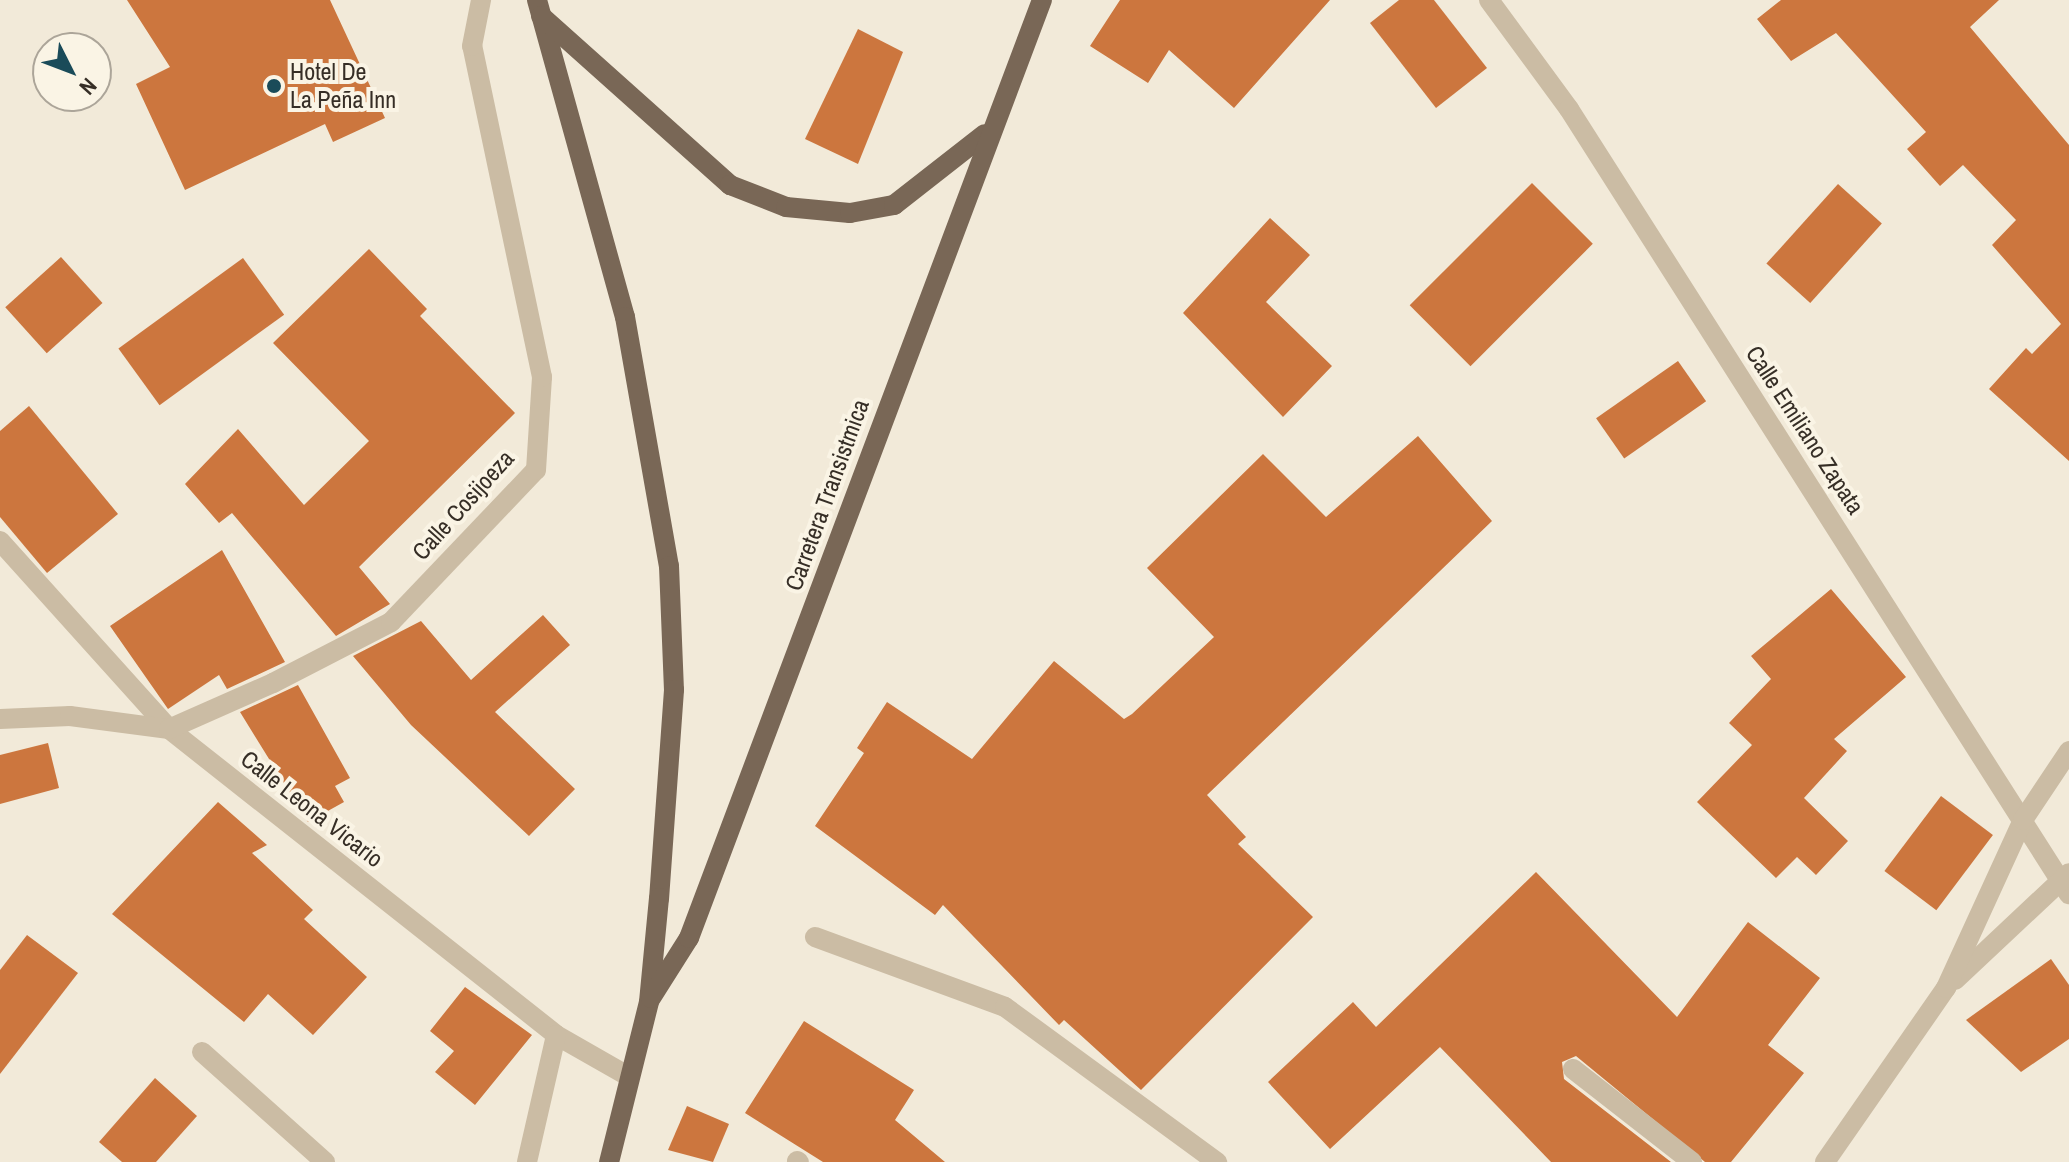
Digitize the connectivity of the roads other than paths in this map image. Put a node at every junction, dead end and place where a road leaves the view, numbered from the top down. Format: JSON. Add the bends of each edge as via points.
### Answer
{"nodes":[{"id":1,"x":481,"y":0,"type":"edge"},
{"id":2,"x":1042,"y":0,"type":"edge"},
{"id":3,"x":1489,"y":0,"type":"edge"},
{"id":4,"x":539,"y":8,"type":"edge"},
{"id":5,"x":985,"y":134,"type":"junction"},
{"id":6,"x":0,"y":541,"type":"edge"},
{"id":7,"x":0,"y":719,"type":"edge"},
{"id":8,"x":169,"y":729,"type":"junction"},
{"id":9,"x":2069,"y":751,"type":"edge"},
{"id":10,"x":2023,"y":820,"type":"junction"},
{"id":11,"x":2067,"y":883,"type":"edge"},
{"id":12,"x":815,"y":937,"type":"dead end"},
{"id":13,"x":1946,"y":988,"type":"junction"},
{"id":14,"x":649,"y":1002,"type":"junction"},
{"id":15,"x":556,"y":1035,"type":"junction"},
{"id":16,"x":202,"y":1052,"type":"dead end"},
{"id":17,"x":1573,"y":1069,"type":"dead end"},
{"id":18,"x":628,"y":1076,"type":"junction"},
{"id":19,"x":325,"y":1162,"type":"edge"},
{"id":20,"x":527,"y":1162,"type":"edge"},
{"id":21,"x":609,"y":1162,"type":"edge"},
{"id":22,"x":1217,"y":1162,"type":"edge"},
{"id":23,"x":1692,"y":1162,"type":"edge"},
{"id":24,"x":1825,"y":1162,"type":"edge"}],
"edges":[{"from":1,"to":8,"type":"street","name":"Calle Cosijoeza","via":[[472,46],[542,377],[536,470],[391,622]]},
{"from":2,"to":5,"type":"main road","name":"Carretera Transistmica"},
{"from":3,"to":10,"type":"street","name":"Calle Emiliano Zapata","via":[[1569,109]]},
{"from":4,"to":5,"type":"main road","via":[[730,185],[786,207],[850,213],[894,205]]},
{"from":4,"to":14,"type":"main road","name":"Carretera Transistmica","via":[[625,317],[669,566],[674,690]]},
{"from":5,"to":14,"type":"main road","name":"Carretera Transistmica","via":[[689,938]]},
{"from":6,"to":8,"type":"street","name":"Calle Leona Vicario"},
{"from":7,"to":8,"type":"street","via":[[70,716]]},
{"from":8,"to":15,"type":"street","name":"Calle Leona Vicario"},
{"from":9,"to":10,"type":"street"},
{"from":10,"to":11,"type":"street","name":"Calle Emiliano Zapata"},
{"from":10,"to":13,"type":"street"},
{"from":11,"to":13,"type":"street"},
{"from":12,"to":22,"type":"street","via":[[1005,1007]]},
{"from":13,"to":24,"type":"street"},
{"from":14,"to":18,"type":"main road","name":"Carretera Transistmica"},
{"from":15,"to":18,"type":"street","name":"Calle Leona Vicario"},
{"from":15,"to":20,"type":"street"},
{"from":16,"to":19,"type":"street"},
{"from":17,"to":23,"type":"street"},
{"from":18,"to":21,"type":"main road","name":"Carretera Transistmica"}]}
